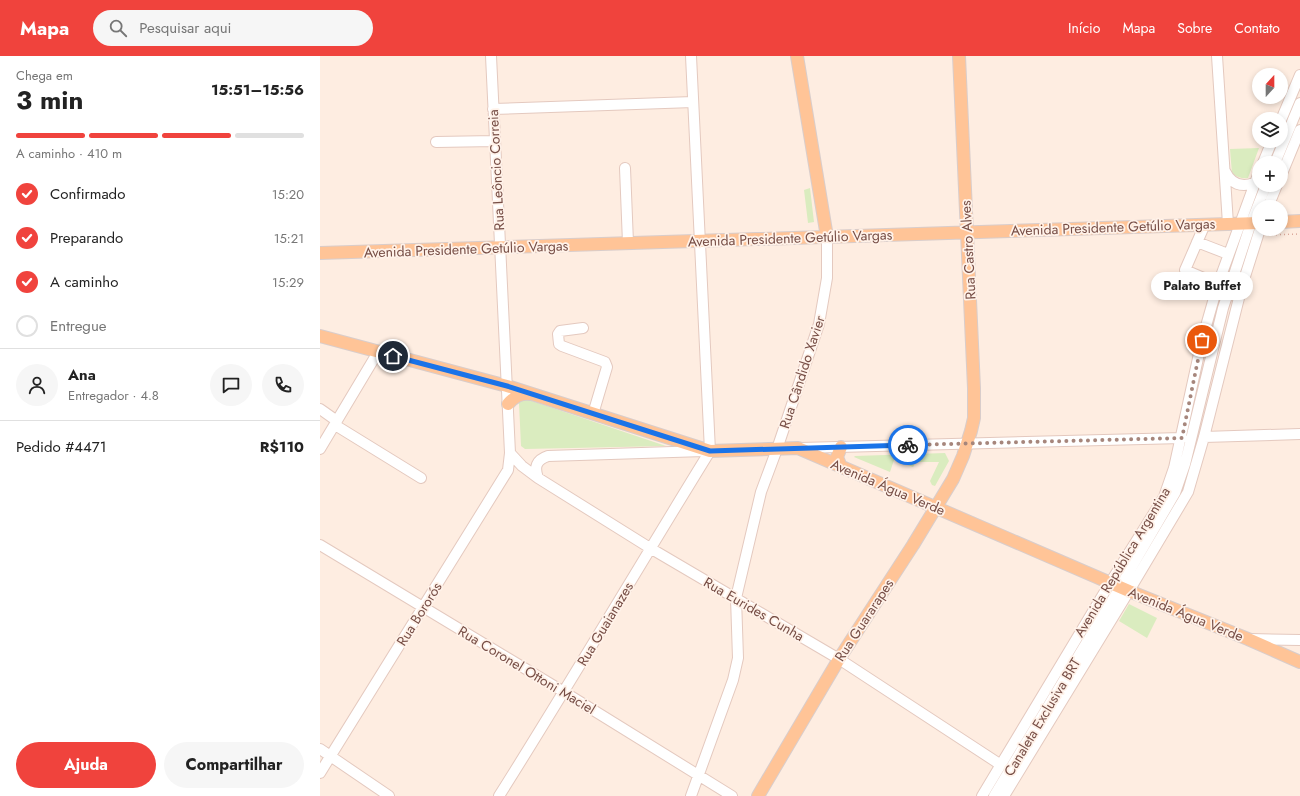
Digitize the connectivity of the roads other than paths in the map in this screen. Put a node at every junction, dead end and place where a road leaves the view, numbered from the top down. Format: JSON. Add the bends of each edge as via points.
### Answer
{"nodes":[{"id":1,"x":491,"y":56,"type":"edge"},
{"id":2,"x":691,"y":56,"type":"edge"},
{"id":3,"x":797,"y":56,"type":"edge"},
{"id":4,"x":959,"y":56,"type":"edge"},
{"id":5,"x":1217,"y":56,"type":"edge"},
{"id":6,"x":1300,"y":75,"type":"edge"},
{"id":7,"x":693,"y":102,"type":"junction"},
{"id":8,"x":1300,"y":103,"type":"edge"},
{"id":9,"x":493,"y":109,"type":"junction"},
{"id":10,"x":1284,"y":112,"type":"edge"},
{"id":11,"x":1300,"y":130,"type":"edge"},
{"id":12,"x":495,"y":141,"type":"junction"},
{"id":13,"x":436,"y":142,"type":"dead end"},
{"id":14,"x":1278,"y":156,"type":"edge"},
{"id":15,"x":1288,"y":159,"type":"edge"},
{"id":16,"x":625,"y":168,"type":"dead end"},
{"id":17,"x":1225,"y":170,"type":"junction"},
{"id":18,"x":1252,"y":185,"type":"edge"},
{"id":19,"x":1253,"y":192,"type":"edge"},
{"id":20,"x":1263,"y":192,"type":"edge"},
{"id":21,"x":1300,"y":221,"type":"edge"},
{"id":22,"x":1288,"y":222,"type":"edge"},
{"id":23,"x":1205,"y":224,"type":"junction"},
{"id":24,"x":1250,"y":226,"type":"edge"},
{"id":25,"x":967,"y":232,"type":"junction"},
{"id":26,"x":827,"y":237,"type":"junction"},
{"id":27,"x":700,"y":241,"type":"junction"},
{"id":28,"x":1197,"y":242,"type":"junction"},
{"id":29,"x":628,"y":243,"type":"junction"},
{"id":30,"x":500,"y":248,"type":"junction"},
{"id":31,"x":320,"y":253,"type":"edge"},
{"id":32,"x":1228,"y":254,"type":"junction"},
{"id":33,"x":1218,"y":284,"type":"junction"},
{"id":34,"x":1242,"y":286,"type":"junction"},
{"id":35,"x":1223,"y":308,"type":"junction"},
{"id":36,"x":583,"y":328,"type":"dead end"},
{"id":37,"x":320,"y":336,"type":"edge"},
{"id":38,"x":378,"y":352,"type":"junction"},
{"id":39,"x":507,"y":386,"type":"junction"},
{"id":40,"x":531,"y":394,"type":"junction"},
{"id":41,"x":508,"y":404,"type":"junction"},
{"id":42,"x":320,"y":409,"type":"edge"},
{"id":43,"x":593,"y":414,"type":"junction"},
{"id":44,"x":336,"y":423,"type":"junction"},
{"id":45,"x":1300,"y":434,"type":"edge"},
{"id":46,"x":1204,"y":437,"type":"junction"},
{"id":47,"x":1182,"y":438,"type":"junction"},
{"id":48,"x":968,"y":444,"type":"junction"},
{"id":49,"x":841,"y":447,"type":"junction"},
{"id":50,"x":798,"y":448,"type":"junction"},
{"id":51,"x":320,"y":449,"type":"edge"},
{"id":52,"x":777,"y":449,"type":"junction"},
{"id":53,"x":710,"y":451,"type":"junction"},
{"id":54,"x":510,"y":453,"type":"junction"},
{"id":55,"x":840,"y":467,"type":"junction"},
{"id":56,"x":421,"y":478,"type":"dead end"},
{"id":57,"x":538,"y":478,"type":"junction"},
{"id":58,"x":936,"y":508,"type":"junction"},
{"id":59,"x":320,"y":545,"type":"edge"},
{"id":60,"x":650,"y":548,"type":"junction"},
{"id":61,"x":1120,"y":587,"type":"junction"},
{"id":62,"x":736,"y":598,"type":"junction"},
{"id":63,"x":424,"y":607,"type":"junction"},
{"id":64,"x":1248,"y":639,"type":"junction"},
{"id":65,"x":1300,"y":640,"type":"edge"},
{"id":66,"x":839,"y":659,"type":"junction"},
{"id":67,"x":1300,"y":662,"type":"edge"},
{"id":68,"x":564,"y":692,"type":"junction"},
{"id":69,"x":320,"y":749,"type":"edge"},
{"id":70,"x":331,"y":756,"type":"junction"},
{"id":71,"x":1001,"y":765,"type":"junction"},
{"id":72,"x":320,"y":773,"type":"edge"},
{"id":73,"x":699,"y":776,"type":"junction"},
{"id":74,"x":389,"y":796,"type":"edge"},
{"id":75,"x":499,"y":796,"type":"edge"},
{"id":76,"x":691,"y":796,"type":"edge"},
{"id":77,"x":732,"y":796,"type":"edge"},
{"id":78,"x":758,"y":796,"type":"edge"},
{"id":79,"x":982,"y":796,"type":"edge"},
{"id":80,"x":994,"y":796,"type":"edge"},
{"id":81,"x":1004,"y":796,"type":"edge"}],
"edges":[{"from":1,"to":9,"type":"street","name":"Rua Leôncio Correia"},
{"from":2,"to":7,"type":"street"},
{"from":3,"to":26,"type":"main road","name":"Rua Cândido Xavier"},
{"from":4,"to":25,"type":"main road","name":"Rua Castro Alves"},
{"from":5,"to":17,"type":"street"},
{"from":6,"to":10,"type":"street"},
{"from":7,"to":9,"type":"street"},
{"from":7,"to":27,"type":"street"},
{"from":8,"to":14,"type":"street"},
{"from":9,"to":12,"type":"street","name":"Rua Leôncio Correia"},
{"from":11,"to":15,"type":"street"},
{"from":12,"to":13,"type":"street"},
{"from":12,"to":30,"type":"street","name":"Rua Leôncio Correia"},
{"from":16,"to":29,"type":"street"},
{"from":17,"to":18,"type":"street","via":[[1233,182],[1247,186]]},
{"from":17,"to":24,"type":"street"},
{"from":19,"to":24,"type":"street","name":"Avenida República Argentina"},
{"from":20,"to":24,"type":"street","name":"Canaleta Exclusiva BRT"},
{"from":21,"to":22,"type":"main road"},
{"from":23,"to":24,"type":"main road","name":"Avenida Presidente Getúlio Vargas"},
{"from":23,"to":25,"type":"main road","name":"Avenida Presidente Getúlio Vargas"},
{"from":23,"to":28,"type":"street"},
{"from":24,"to":32,"type":"street","name":"Avenida República Argentina"},
{"from":24,"to":34,"type":"street","name":"Avenida República Argentina"},
{"from":24,"to":35,"type":"street","name":"Canaleta Exclusiva BRT"},
{"from":25,"to":26,"type":"main road","name":"Avenida Presidente Getúlio Vargas"},
{"from":25,"to":48,"type":"main road","name":"Rua Castro Alves","via":[[974,403],[974,418]]},
{"from":26,"to":27,"type":"main road","name":"Avenida Presidente Getúlio Vargas"},
{"from":26,"to":52,"type":"street","name":"Rua Cândido Xavier","via":[[827,278],[823,308]]},
{"from":27,"to":29,"type":"main road","name":"Avenida Presidente Getúlio Vargas"},
{"from":27,"to":53,"type":"street"},
{"from":28,"to":32,"type":"street"},
{"from":28,"to":33,"type":"street","via":[[1184,270]]},
{"from":29,"to":30,"type":"main road","name":"Avenida Presidente Getúlio Vargas"},
{"from":30,"to":31,"type":"main road","name":"Avenida Presidente Getúlio Vargas"},
{"from":30,"to":39,"type":"street","name":"Rua Leôncio Correia"},
{"from":32,"to":33,"type":"street","name":"Avenida República Argentina"},
{"from":33,"to":47,"type":"street","name":"Avenida República Argentina","via":[[1202,340]]},
{"from":34,"to":35,"type":"street","name":"Canaleta Exclusiva BRT"},
{"from":34,"to":46,"type":"street","name":"Avenida República Argentina"},
{"from":35,"to":61,"type":"street","name":"Canaleta Exclusiva BRT","via":[[1181,476],[1168,506]]},
{"from":36,"to":43,"type":"street","via":[[560,331],[559,344],[607,364]]},
{"from":37,"to":38,"type":"main road","name":"Avenida Água Verde"},
{"from":38,"to":39,"type":"main road","name":"Avenida Água Verde"},
{"from":38,"to":44,"type":"street"},
{"from":39,"to":40,"type":"main road","name":"Avenida Água Verde"},
{"from":39,"to":41,"type":"street","name":"Rua Leôncio Correia"},
{"from":40,"to":41,"type":"main road","via":[[518,395]]},
{"from":40,"to":43,"type":"main road","name":"Avenida Água Verde"},
{"from":41,"to":54,"type":"street","name":"Rua Leôncio Correia"},
{"from":42,"to":44,"type":"street"},
{"from":43,"to":53,"type":"main road","name":"Avenida Água Verde"},
{"from":44,"to":51,"type":"street"},
{"from":44,"to":56,"type":"street"},
{"from":45,"to":46,"type":"street"},
{"from":46,"to":61,"type":"street","name":"Avenida República Argentina","via":[[1186,496]]},
{"from":47,"to":48,"type":"street"},
{"from":47,"to":61,"type":"street","name":"Avenida República Argentina","via":[[1164,497]]},
{"from":48,"to":49,"type":"street"},
{"from":48,"to":58,"type":"main road","name":"Rua Guararapes","via":[[953,479]]},
{"from":49,"to":50,"type":"street"},
{"from":49,"to":55,"type":"main road","via":[[837,457]]},
{"from":50,"to":52,"type":"main road","name":"Avenida Água Verde"},
{"from":50,"to":55,"type":"main road","name":"Avenida Água Verde"},
{"from":52,"to":53,"type":"main road","name":"Avenida Água Verde"},
{"from":52,"to":62,"type":"street","name":"Rua Cândido Xavier","via":[[761,492]]},
{"from":53,"to":57,"type":"street","via":[[548,456],[538,461],[535,471]]},
{"from":53,"to":60,"type":"street","name":"Rua Guaianazes"},
{"from":54,"to":57,"type":"street","name":"Rua Eurides Cunha"},
{"from":54,"to":63,"type":"street","name":"Rua Bororós","via":[[508,470]]},
{"from":55,"to":58,"type":"main road","name":"Avenida Água Verde"},
{"from":57,"to":60,"type":"street","name":"Rua Eurides Cunha"},
{"from":58,"to":61,"type":"main road","name":"Avenida Água Verde"},
{"from":58,"to":66,"type":"main road","name":"Rua Guararapes"},
{"from":59,"to":63,"type":"street","name":"Rua Coronel Ottoni Maciel"},
{"from":60,"to":62,"type":"street","name":"Rua Eurides Cunha"},
{"from":60,"to":68,"type":"street","name":"Rua Guaianazes"},
{"from":61,"to":64,"type":"main road","name":"Avenida Água Verde"},
{"from":61,"to":71,"type":"street","name":"Avenida República Argentina"},
{"from":61,"to":80,"type":"street","name":"Canaleta Exclusiva BRT"},
{"from":61,"to":81,"type":"street","name":"Avenida República Argentina"},
{"from":62,"to":66,"type":"street","name":"Rua Eurides Cunha"},
{"from":62,"to":73,"type":"street","name":"Rua Cândido Xavier","via":[[736,669]]},
{"from":63,"to":68,"type":"street","name":"Rua Coronel Ottoni Maciel"},
{"from":63,"to":70,"type":"street","name":"Rua Bororós"},
{"from":64,"to":65,"type":"street"},
{"from":64,"to":67,"type":"main road","name":"Avenida Água Verde"},
{"from":66,"to":71,"type":"street","name":"Rua Eurides Cunha"},
{"from":66,"to":78,"type":"main road","name":"Rua Guararapes"},
{"from":68,"to":73,"type":"street","name":"Rua Coronel Ottoni Maciel"},
{"from":68,"to":75,"type":"street","name":"Rua Guaianazes"},
{"from":69,"to":70,"type":"street"},
{"from":70,"to":72,"type":"street","name":"Rua Bororós"},
{"from":70,"to":74,"type":"street"},
{"from":71,"to":79,"type":"street","name":"Avenida República Argentina"},
{"from":73,"to":76,"type":"street","name":"Rua Cândido Xavier"},
{"from":73,"to":77,"type":"street","name":"Rua Coronel Ottoni Maciel"}]}
